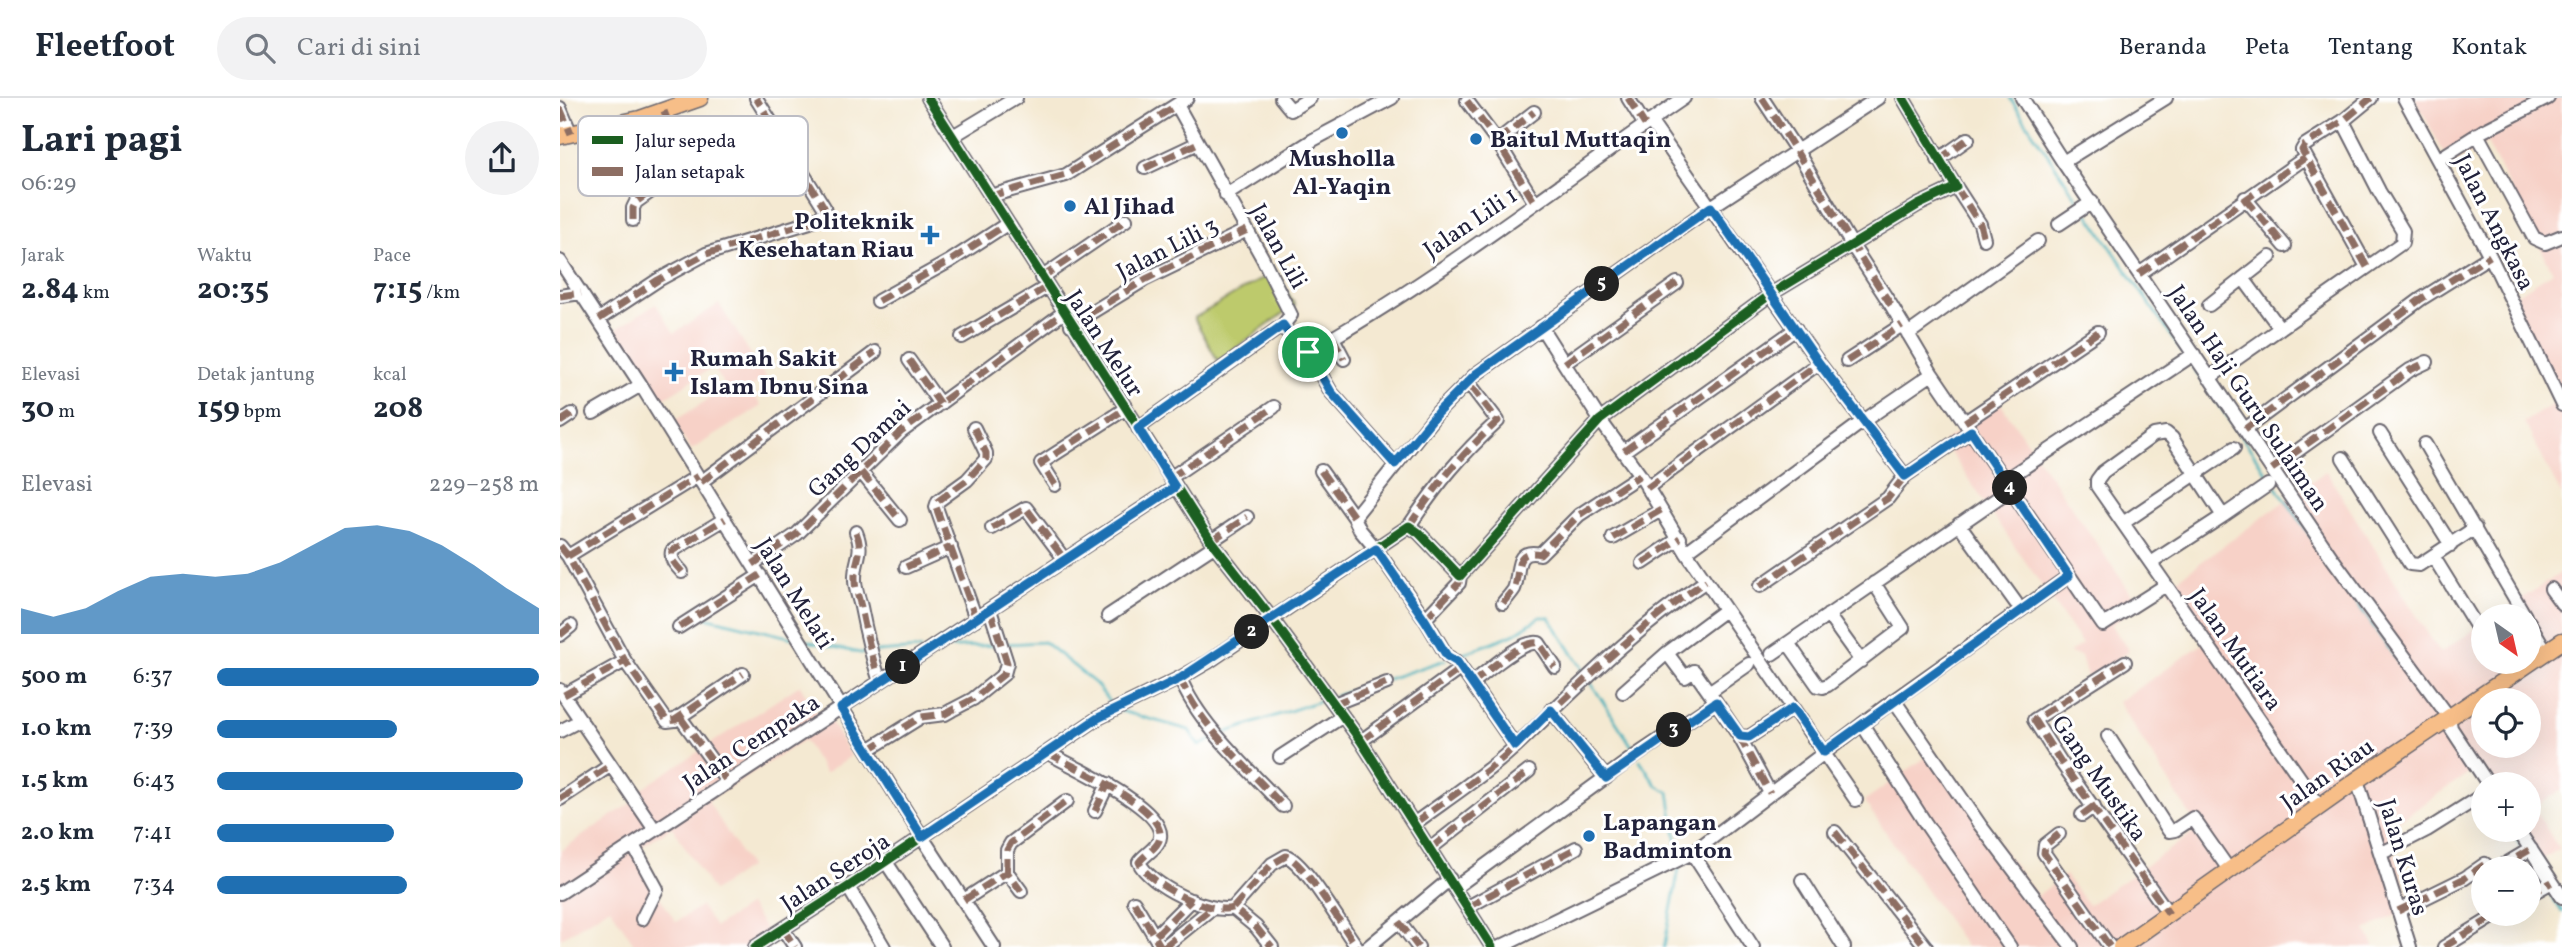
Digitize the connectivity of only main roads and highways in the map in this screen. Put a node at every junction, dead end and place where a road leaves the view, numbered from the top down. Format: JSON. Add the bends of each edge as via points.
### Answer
{"nodes":[{"id":1,"x":699,"y":98,"type":"edge"},
{"id":2,"x":643,"y":116,"type":"edge"},
{"id":3,"x":2562,"y":641,"type":"edge"},
{"id":4,"x":2121,"y":947,"type":"edge"}],
"edges":[{"from":1,"to":2,"type":"main road"},
{"from":3,"to":4,"type":"main road","name":"Jalan Riau"}]}
